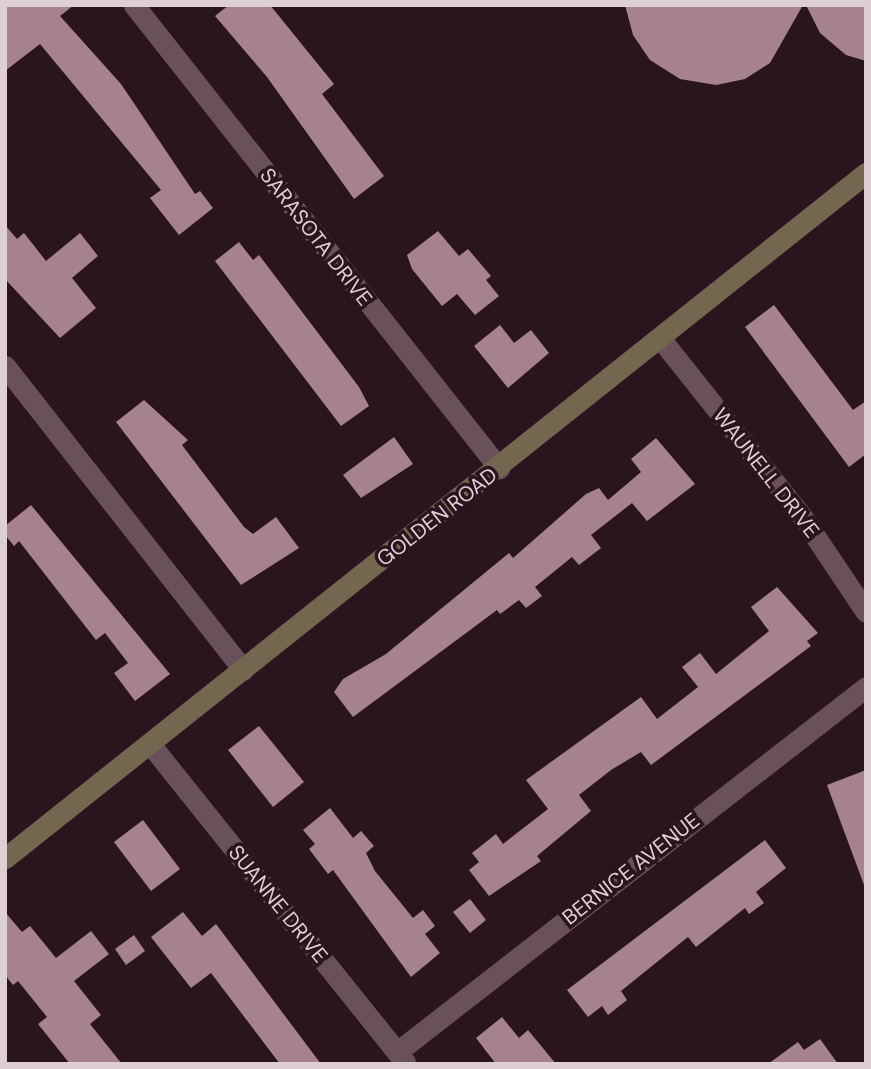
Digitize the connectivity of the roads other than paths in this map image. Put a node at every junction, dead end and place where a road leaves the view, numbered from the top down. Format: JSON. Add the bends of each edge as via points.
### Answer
{"nodes":[{"id":1,"x":134,"y":5,"type":"edge"},
{"id":2,"x":866,"y":173,"type":"edge"},
{"id":3,"x":660,"y":338,"type":"junction"},
{"id":4,"x":5,"y":366,"type":"edge"},
{"id":5,"x":499,"y":468,"type":"junction"},
{"id":6,"x":866,"y":612,"type":"edge"},
{"id":7,"x":243,"y":670,"type":"junction"},
{"id":8,"x":866,"y":687,"type":"edge"},
{"id":9,"x":150,"y":744,"type":"junction"},
{"id":10,"x":5,"y":858,"type":"edge"},
{"id":11,"x":401,"y":1058,"type":"edge"}],
"edges":[{"from":1,"to":5,"type":"street","name":"SARASOTA DRIVE"},
{"from":2,"to":3,"type":"street","name":"GOLDEN ROAD"},
{"from":3,"to":5,"type":"street","name":"GOLDEN ROAD"},
{"from":3,"to":6,"type":"street","name":"WAUNELL DRIVE","via":[[803,518]]},
{"from":4,"to":7,"type":"street"},
{"from":5,"to":7,"type":"street","name":"GOLDEN ROAD"},
{"from":7,"to":9,"type":"street","name":"GOLDEN ROAD"},
{"from":8,"to":11,"type":"street","name":"BERNICE AVENUE"},
{"from":9,"to":10,"type":"street","name":"GOLDEN ROAD"},
{"from":9,"to":11,"type":"street","name":"SUANNE DRIVE"}]}
